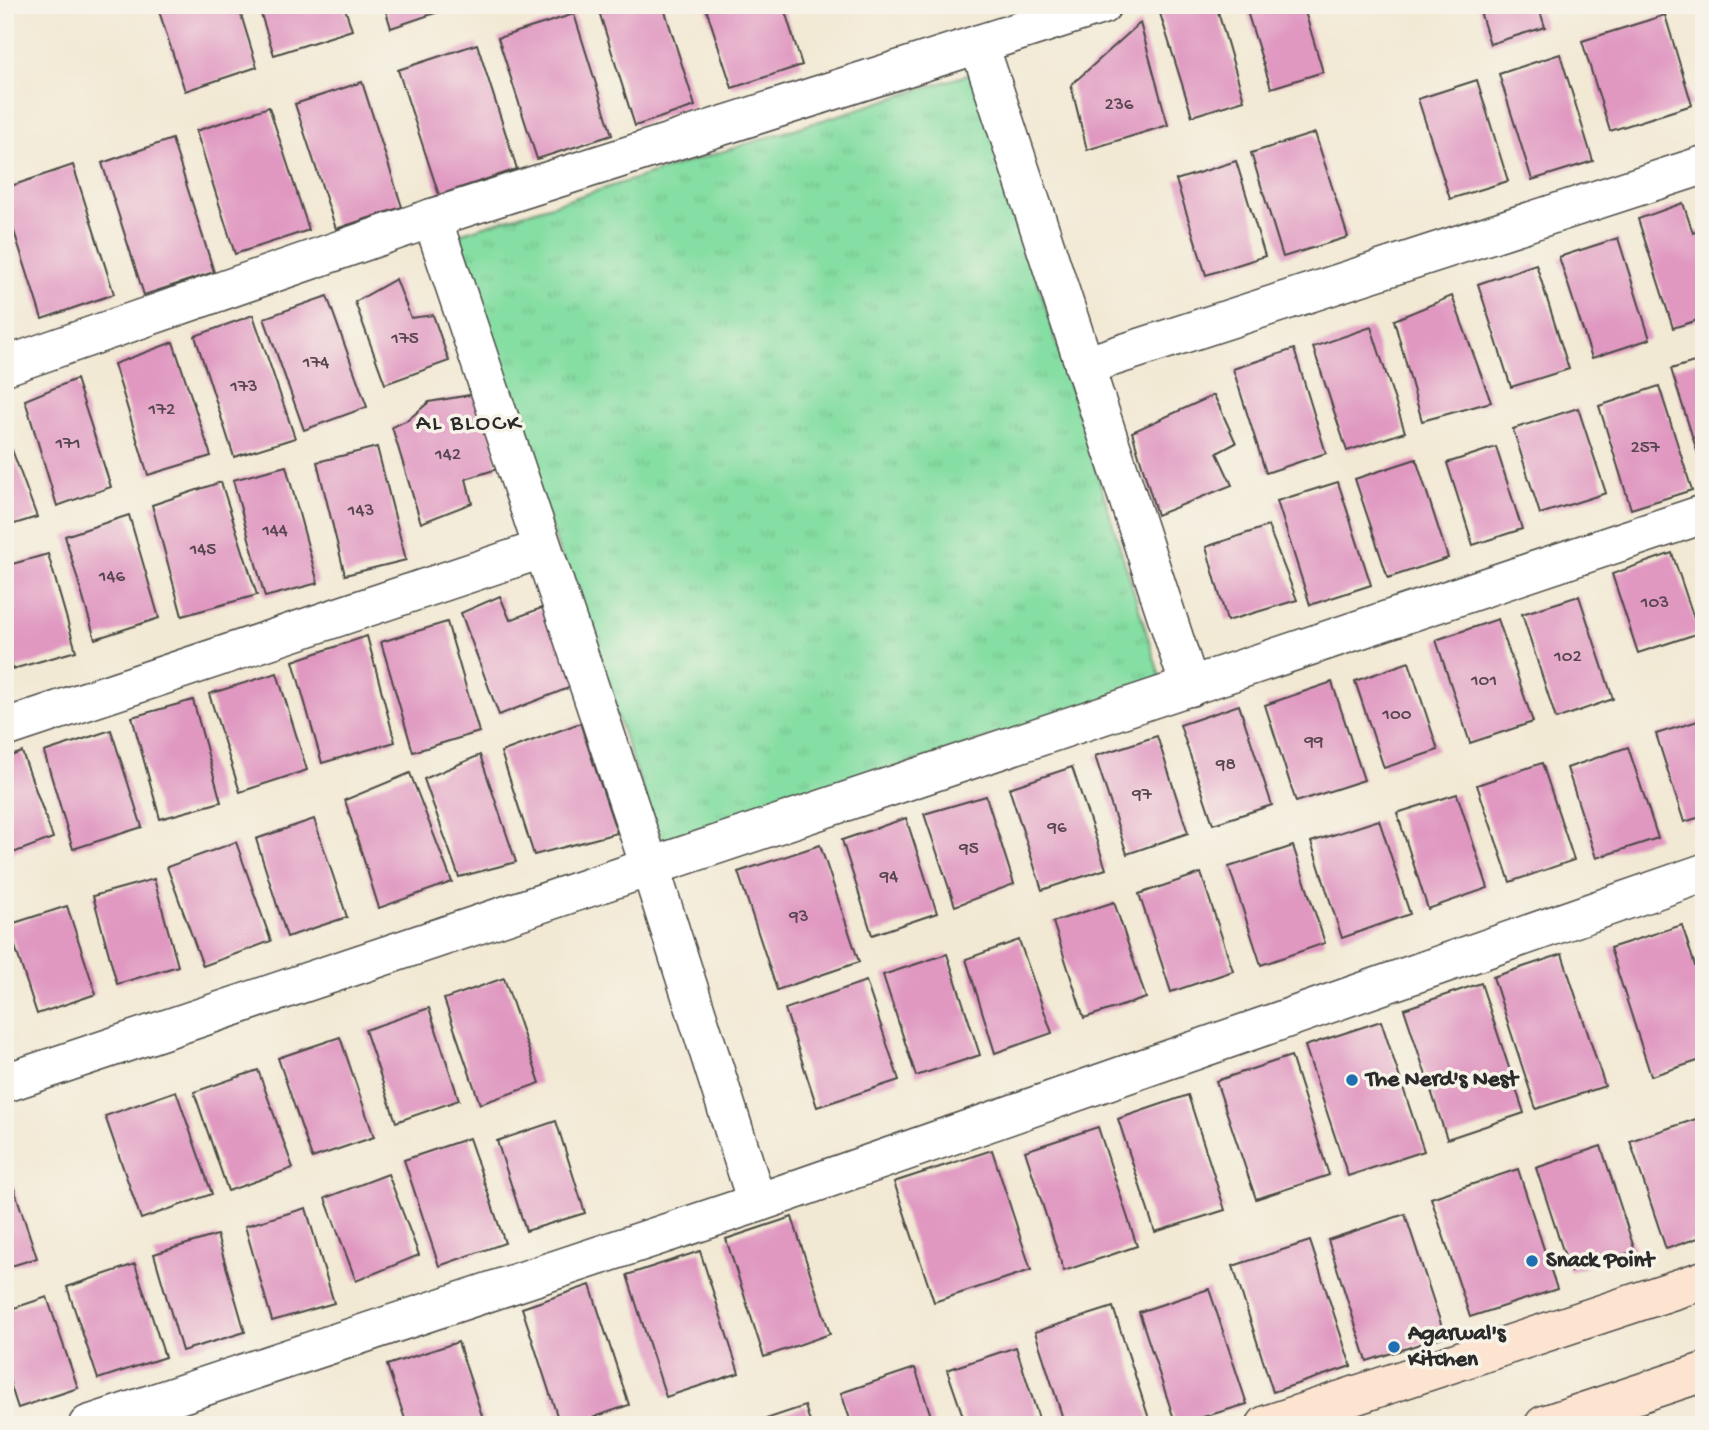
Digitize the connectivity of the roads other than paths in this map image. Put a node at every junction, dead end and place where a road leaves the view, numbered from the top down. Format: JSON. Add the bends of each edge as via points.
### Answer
{"nodes":[{"id":1,"x":1102,"y":5,"type":"edge"},
{"id":2,"x":979,"y":44,"type":"junction"},
{"id":3,"x":1704,"y":165,"type":"edge"},
{"id":4,"x":432,"y":218,"type":"junction"},
{"id":5,"x":5,"y":366,"type":"edge"},
{"id":6,"x":1084,"y":366,"type":"junction"},
{"id":7,"x":1704,"y":514,"type":"edge"},
{"id":8,"x":542,"y":549,"type":"junction"},
{"id":9,"x":1189,"y":687,"type":"junction"},
{"id":10,"x":5,"y":728,"type":"edge"},
{"id":11,"x":650,"y":867,"type":"junction"},
{"id":12,"x":1704,"y":873,"type":"edge"},
{"id":13,"x":5,"y":1083,"type":"edge"},
{"id":14,"x":757,"y":1203,"type":"junction"},
{"id":15,"x":1704,"y":1280,"type":"edge"},
{"id":16,"x":1704,"y":1372,"type":"edge"},
{"id":17,"x":88,"y":1425,"type":"edge"},
{"id":18,"x":1266,"y":1425,"type":"edge"},
{"id":19,"x":1544,"y":1425,"type":"edge"}],
"edges":[{"from":1,"to":2,"type":"street"},
{"from":2,"to":4,"type":"street"},
{"from":2,"to":6,"type":"street"},
{"from":3,"to":6,"type":"street"},
{"from":4,"to":5,"type":"street"},
{"from":4,"to":8,"type":"street"},
{"from":6,"to":9,"type":"street"},
{"from":7,"to":9,"type":"street"},
{"from":8,"to":10,"type":"street"},
{"from":8,"to":11,"type":"street"},
{"from":9,"to":11,"type":"street"},
{"from":11,"to":13,"type":"street"},
{"from":11,"to":14,"type":"street"},
{"from":12,"to":14,"type":"street"},
{"from":14,"to":17,"type":"street"},
{"from":15,"to":18,"type":"main road"},
{"from":16,"to":19,"type":"main road"}]}
